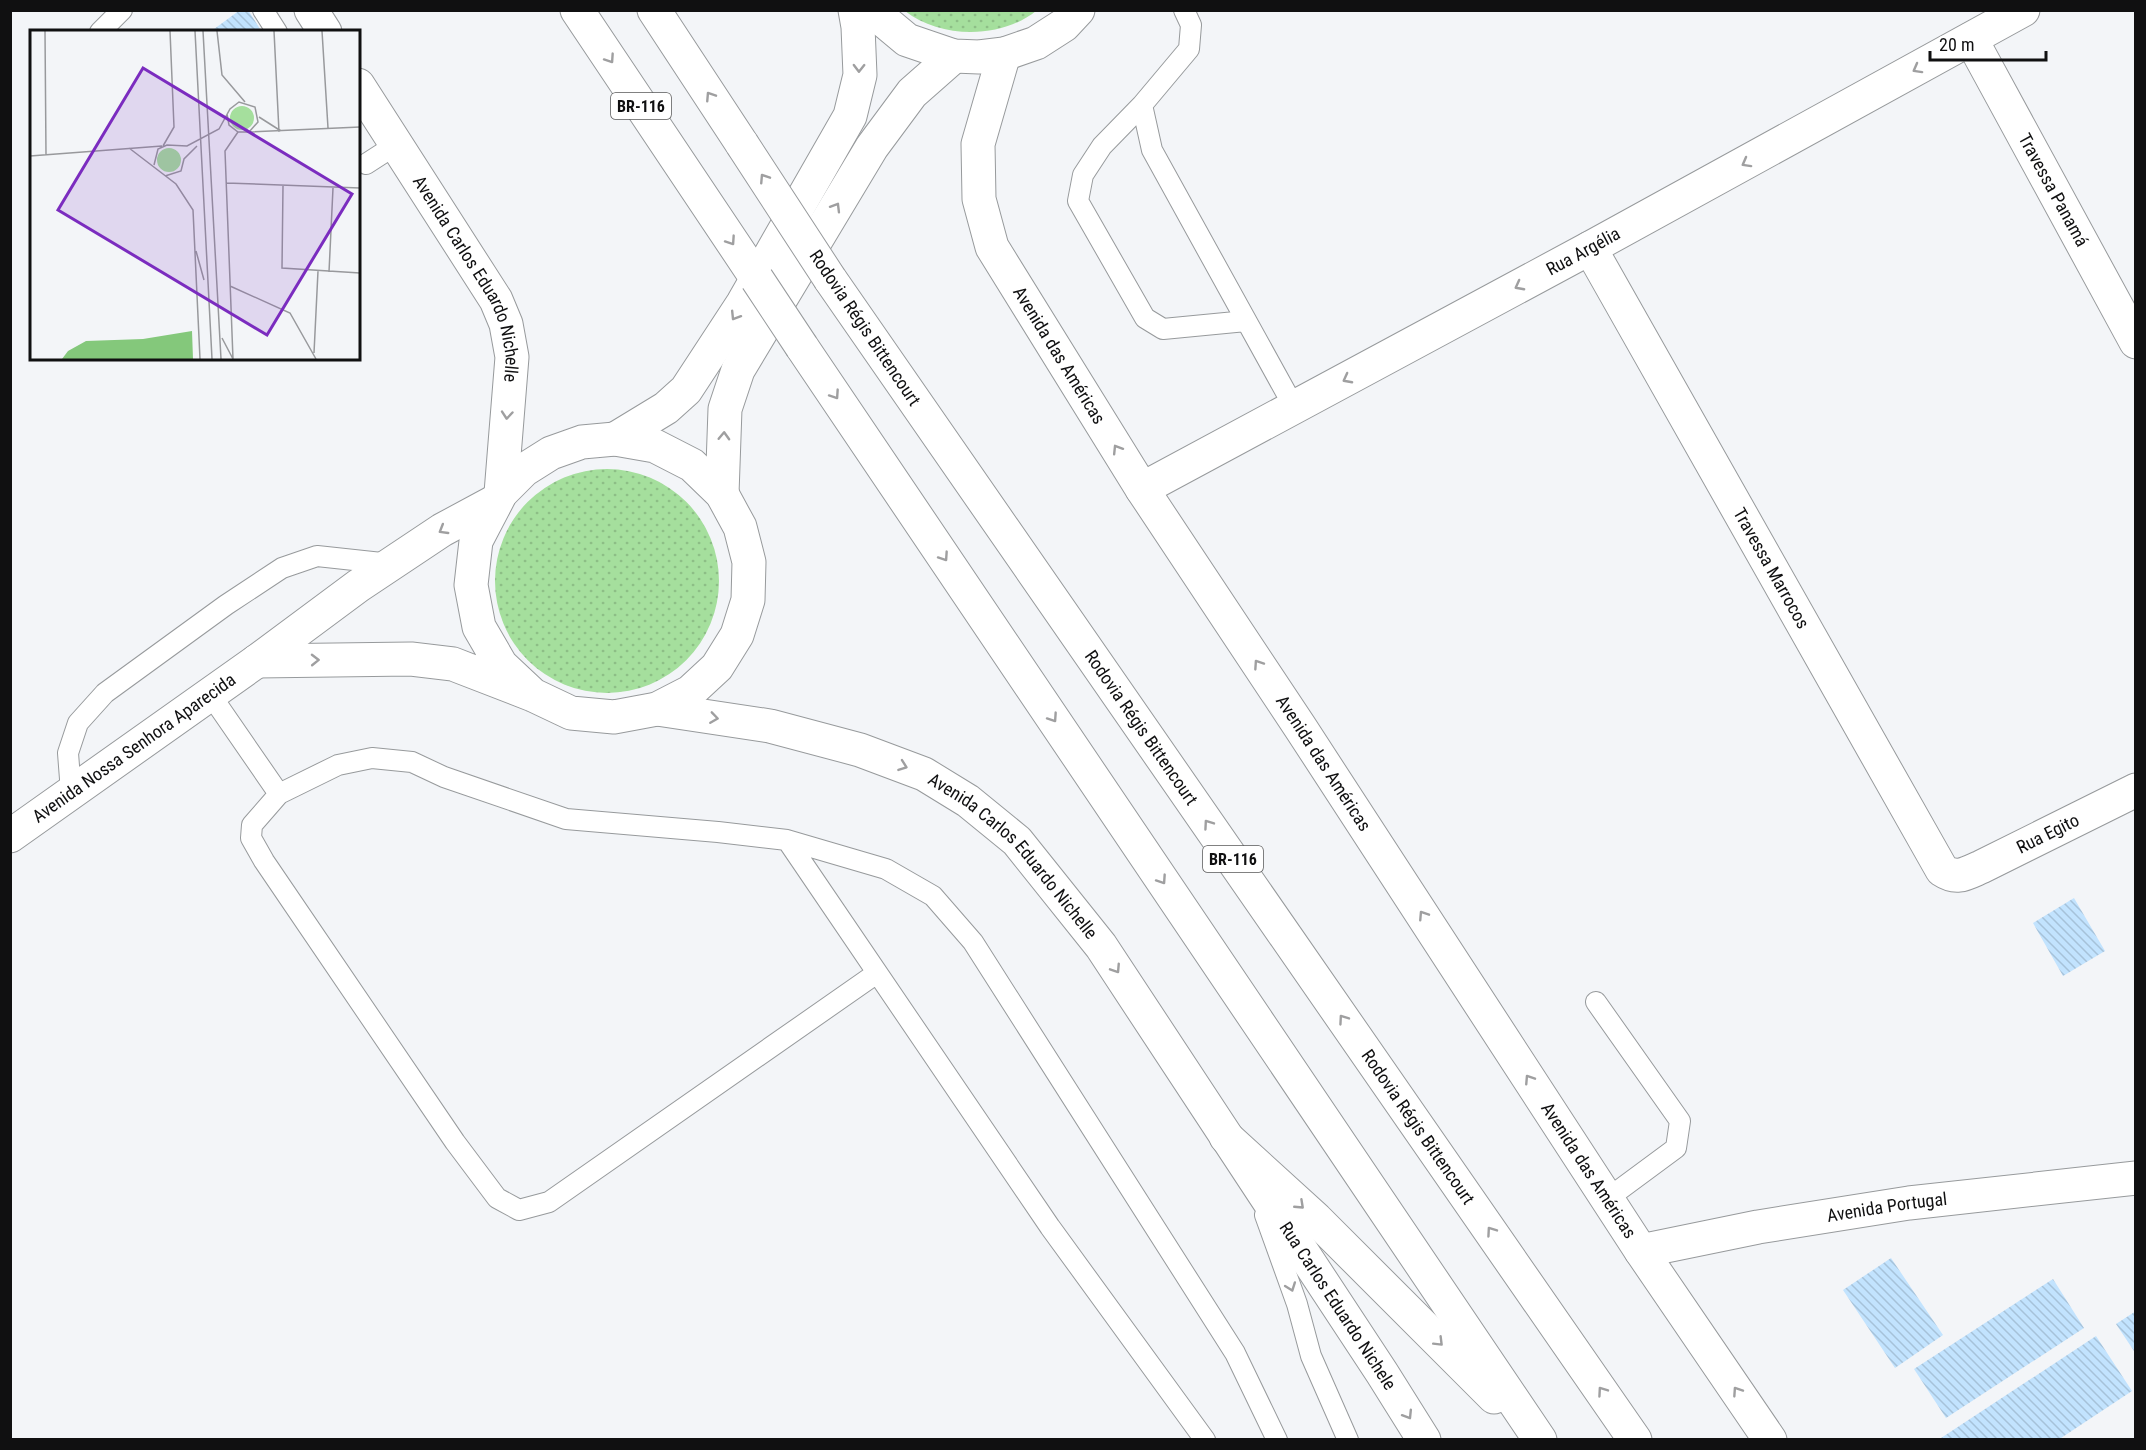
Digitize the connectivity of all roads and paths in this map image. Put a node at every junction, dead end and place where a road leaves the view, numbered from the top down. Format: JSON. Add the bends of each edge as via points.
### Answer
{"nodes":[{"id":1,"x":122,"y":10,"type":"edge"},
{"id":2,"x":263,"y":10,"type":"edge"},
{"id":3,"x":311,"y":10,"type":"edge"},
{"id":4,"x":578,"y":10,"type":"edge"},
{"id":5,"x":654,"y":10,"type":"edge"},
{"id":6,"x":855,"y":10,"type":"edge"},
{"id":7,"x":871,"y":10,"type":"edge"},
{"id":8,"x":1078,"y":10,"type":"edge"},
{"id":9,"x":1184,"y":10,"type":"edge"},
{"id":10,"x":2023,"y":10,"type":"edge"},
{"id":11,"x":102,"y":30,"type":"edge"},
{"id":12,"x":276,"y":30,"type":"edge"},
{"id":13,"x":323,"y":30,"type":"edge"},
{"id":14,"x":1971,"y":39,"type":"junction"},
{"id":15,"x":1004,"y":54,"type":"junction"},
{"id":16,"x":954,"y":56,"type":"junction"},
{"id":17,"x":360,"y":88,"type":"edge"},
{"id":18,"x":1142,"y":105,"type":"junction"},
{"id":19,"x":396,"y":144,"type":"junction"},
{"id":20,"x":361,"y":162,"type":"edge"},
{"id":21,"x":1590,"y":248,"type":"junction"},
{"id":22,"x":1246,"y":321,"type":"junction"},
{"id":23,"x":2136,"y":342,"type":"edge"},
{"id":24,"x":1294,"y":407,"type":"junction"},
{"id":25,"x":615,"y":439,"type":"junction"},
{"id":26,"x":1142,"y":489,"type":"junction"},
{"id":27,"x":722,"y":494,"type":"junction"},
{"id":28,"x":497,"y":497,"type":"junction"},
{"id":29,"x":392,"y":564,"type":"junction"},
{"id":30,"x":257,"y":661,"type":"junction"},
{"id":31,"x":210,"y":694,"type":"junction"},
{"id":32,"x":533,"y":695,"type":"junction"},
{"id":33,"x":657,"y":710,"type":"junction"},
{"id":34,"x":2136,"y":790,"type":"edge"},
{"id":35,"x":71,"y":792,"type":"junction"},
{"id":36,"x":279,"y":794,"type":"junction"},
{"id":37,"x":10,"y":836,"type":"edge"},
{"id":38,"x":787,"y":840,"type":"junction"},
{"id":39,"x":1960,"y":876,"type":"joint"},
{"id":40,"x":877,"y":973,"type":"junction"},
{"id":41,"x":1596,"y":1002,"type":"dead end"},
{"id":42,"x":1226,"y":1137,"type":"junction"},
{"id":43,"x":1250,"y":1173,"type":"junction"},
{"id":44,"x":2136,"y":1178,"type":"edge"},
{"id":45,"x":1607,"y":1199,"type":"junction"},
{"id":46,"x":1641,"y":1251,"type":"junction"},
{"id":47,"x":1205,"y":1440,"type":"edge"},
{"id":48,"x":1277,"y":1440,"type":"edge"},
{"id":49,"x":1348,"y":1440,"type":"edge"},
{"id":50,"x":1424,"y":1440,"type":"edge"},
{"id":51,"x":1538,"y":1440,"type":"edge"},
{"id":52,"x":1635,"y":1440,"type":"edge"},
{"id":53,"x":1770,"y":1440,"type":"edge"}],
"edges":[{"from":1,"to":11,"type":"lane"},
{"from":2,"to":12,"type":"lane"},
{"from":3,"to":13,"type":"main road"},
{"from":4,"to":51,"type":"main road","number":"BR-116","one_way":true,"bridge":true},
{"from":52,"to":5,"type":"main road","name":"Rodovia Régis Bittencourt","number":"BR-116","one_way":true,"bridge":true,"via":[[831,279]]},
{"from":6,"to":25,"type":"main road","one_way":true,"via":[[860,75],[850,116],[743,303],[686,390],[666,408]]},
{"from":7,"to":16,"type":"main road","via":[[907,40]]},
{"from":8,"to":15,"type":"main road","via":[[1036,44]]},
{"from":9,"to":18,"type":"lane","via":[[1191,25],[1189,49]]},
{"from":10,"to":14,"type":"main road","name":"Rua Argélia"},
{"from":14,"to":21,"type":"main road","name":"Rua Argélia","one_way":true},
{"from":14,"to":23,"type":"main road","name":"Travessa Panamá"},
{"from":15,"to":16,"type":"main road"},
{"from":26,"to":15,"type":"main road","name":"Avenida das Américas","one_way":true,"via":[[992,247],[979,198],[978,144]]},
{"from":27,"to":16,"type":"main road","one_way":true,"via":[[725,409],[738,370],[872,147],[912,93]]},
{"from":17,"to":19,"type":"main road","name":"Avenida Carlos Eduardo Nichelle"},
{"from":18,"to":22,"type":"lane","via":[[1152,150]]},
{"from":18,"to":22,"type":"lane","via":[[1102,146],[1083,175],[1078,201],[1145,318],[1163,329]]},
{"from":19,"to":20,"type":"lane"},
{"from":19,"to":28,"type":"main road","name":"Avenida Carlos Eduardo Nichelle","one_way":true,"via":[[496,300],[506,324],[512,357]]},
{"from":21,"to":24,"type":"main road","name":"Rua Argélia","one_way":true},
{"from":21,"to":39,"type":"main road","name":"Travessa Marrocos","via":[[1941,870]]},
{"from":22,"to":24,"type":"lane"},
{"from":24,"to":26,"type":"main road","name":"Rua Argélia"},
{"from":25,"to":27,"type":"main road","via":[[655,446],[692,465]]},
{"from":25,"to":28,"type":"main road","via":[[582,442],[551,453],[524,470]]},
{"from":45,"to":26,"type":"main road","name":"Avenida das Américas","one_way":true},
{"from":27,"to":33,"type":"main road","via":[[740,527],[749,562],[748,600],[737,636],[717,667],[690,692]]},
{"from":28,"to":29,"type":"main road","name":"Avenida Nossa Senhora Aparecida","one_way":true},
{"from":28,"to":32,"type":"main road","via":[[476,541],[471,585],[479,627],[501,665]]},
{"from":29,"to":30,"type":"main road","name":"Avenida Nossa Senhora Aparecida"},
{"from":29,"to":35,"type":"lane","via":[[317,556],[282,568],[226,605],[105,693],[78,723],[68,753]]},
{"from":30,"to":31,"type":"main road","name":"Avenida Nossa Senhora Aparecida"},
{"from":30,"to":32,"type":"main road","one_way":true,"via":[[411,659],[453,664]]},
{"from":31,"to":35,"type":"main road","name":"Avenida Nossa Senhora Aparecida"},
{"from":31,"to":36,"type":"lane"},
{"from":32,"to":33,"type":"main road","via":[[572,713],[615,717]]},
{"from":33,"to":42,"type":"main road","name":"Avenida Carlos Eduardo Nichelle","one_way":true,"via":[[770,726],[860,750],[924,774],[968,801],[1017,841],[1101,946]]},
{"from":34,"to":39,"type":"main road","name":"Rua Egito"},
{"from":35,"to":37,"type":"main road","name":"Avenida Nossa Senhora Aparecida"},
{"from":36,"to":38,"type":"lane","via":[[338,765],[372,758],[412,762],[566,819]]},
{"from":36,"to":40,"type":"lane","via":[[252,825],[251,838],[264,861],[476,1170],[497,1198],[519,1210],[549,1202]]},
{"from":38,"to":40,"type":"lane"},
{"from":38,"to":48,"type":"lane","via":[[886,869],[933,896],[973,942],[1235,1353]]},
{"from":40,"to":47,"type":"lane","via":[[1050,1227]]},
{"from":41,"to":45,"type":"lane","via":[[1680,1120],[1676,1148]]},
{"from":42,"to":43,"type":"main road","name":"Avenida Carlos Eduardo Nichelle"},
{"from":42,"to":51,"type":"main road","one_way":true,"via":[[1316,1219]]},
{"from":43,"to":49,"type":"lane","one_way":true,"via":[[1297,1304],[1311,1356]]},
{"from":43,"to":50,"type":"main road","name":"Rua Carlos Eduardo Nichele","one_way":true},
{"from":44,"to":46,"type":"main road","name":"Avenida Portugal","via":[[1910,1203],[1758,1227]]},
{"from":45,"to":46,"type":"main road","name":"Avenida das Américas"},
{"from":53,"to":46,"type":"main road","name":"Avenida das Américas","one_way":true}]}
